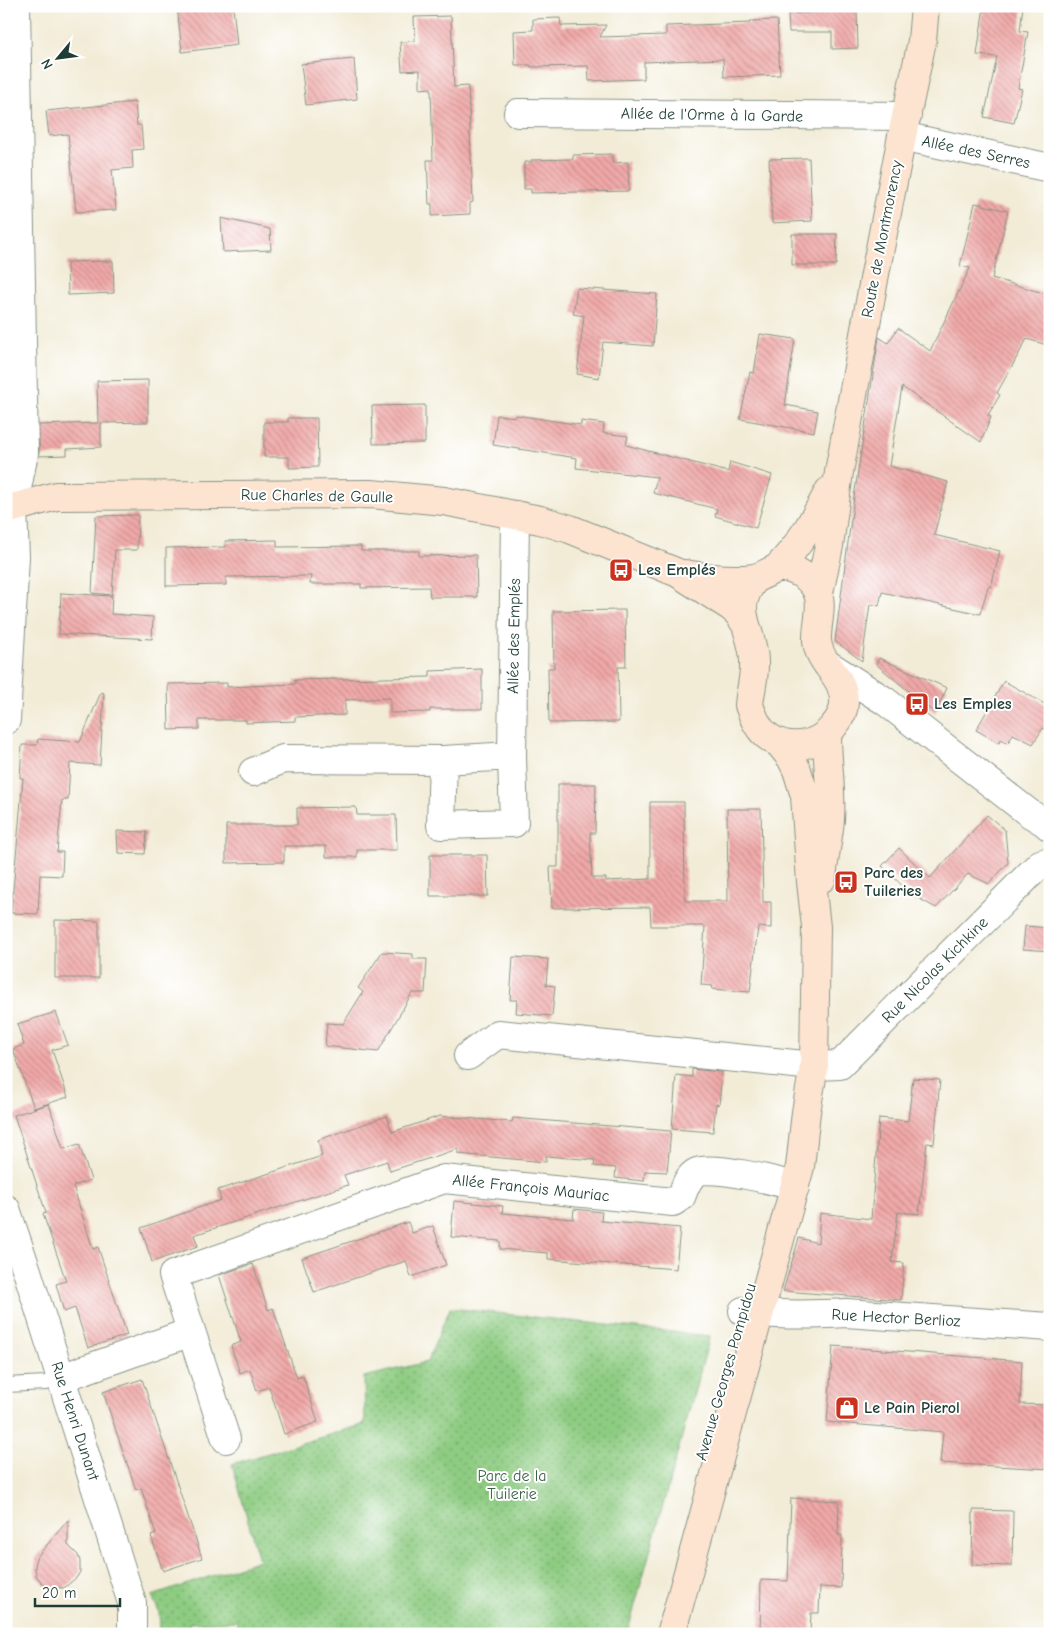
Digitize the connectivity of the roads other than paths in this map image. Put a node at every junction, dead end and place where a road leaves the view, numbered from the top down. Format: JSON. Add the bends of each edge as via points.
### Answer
{"nodes":[{"id":1,"x":16,"y":6,"type":"edge"},
{"id":2,"x":924,"y":6,"type":"edge"},
{"id":3,"x":518,"y":113,"type":"dead end"},
{"id":4,"x":904,"y":126,"type":"junction"},
{"id":5,"x":1050,"y":168,"type":"edge"},
{"id":6,"x":839,"y":472,"type":"junction"},
{"id":7,"x":10,"y":509,"type":"edge"},
{"id":8,"x":515,"y":515,"type":"junction"},
{"id":9,"x":678,"y":573,"type":"junction"},
{"id":10,"x":767,"y":573,"type":"junction"},
{"id":11,"x":819,"y":593,"type":"junction"},
{"id":12,"x":744,"y":622,"type":"junction"},
{"id":13,"x":828,"y":664,"type":"junction"},
{"id":14,"x":885,"y":701,"type":"junction"},
{"id":15,"x":6,"y":720,"type":"edge"},
{"id":16,"x":835,"y":723,"type":"junction"},
{"id":17,"x":778,"y":742,"type":"junction"},
{"id":18,"x":512,"y":756,"type":"junction"},
{"id":19,"x":443,"y":760,"type":"junction"},
{"id":20,"x":253,"y":772,"type":"dead end"},
{"id":21,"x":1045,"y":839,"type":"edge"},
{"id":22,"x":816,"y":927,"type":"junction"},
{"id":23,"x":468,"y":1056,"type":"dead end"},
{"id":24,"x":814,"y":1066,"type":"junction"},
{"id":25,"x":787,"y":1184,"type":"junction"},
{"id":26,"x":6,"y":1210,"type":"edge"},
{"id":27,"x":17,"y":1274,"type":"edge"},
{"id":28,"x":751,"y":1312,"type":"junction"},
{"id":29,"x":1050,"y":1327,"type":"edge"},
{"id":30,"x":191,"y":1332,"type":"junction"},
{"id":31,"x":61,"y":1378,"type":"junction"},
{"id":32,"x":6,"y":1385,"type":"edge"},
{"id":33,"x":226,"y":1439,"type":"dead end"},
{"id":34,"x":132,"y":1634,"type":"edge"},
{"id":35,"x":653,"y":1634,"type":"edge"},
{"id":36,"x":671,"y":1634,"type":"edge"}],
"edges":[{"from":1,"to":7,"type":"street","via":[[24,452]]},
{"from":2,"to":4,"type":"main road","name":"Route de Montmorency","via":[[922,42]]},
{"from":3,"to":4,"type":"street","name":"Allée de l'Orme à la Garde"},
{"from":4,"to":5,"type":"street","name":"Allée des Serres"},
{"from":4,"to":6,"type":"main road","name":"Route de Montmorency"},
{"from":6,"to":10,"type":"main road","name":"Route de Montmorency","via":[[811,526],[793,551]]},
{"from":6,"to":11,"type":"main road","name":"Route de Montmorency"},
{"from":7,"to":8,"type":"main road","name":"Rue Charles de Gaulle","via":[[56,496],[371,494],[444,501]]},
{"from":7,"to":15,"type":"street","via":[[15,557]]},
{"from":8,"to":9,"type":"main road","name":"Rue Charles de Gaulle","via":[[570,529]]},
{"from":8,"to":18,"type":"street","name":"Allée des Emplés"},
{"from":9,"to":10,"type":"main road","via":[[721,579]]},
{"from":9,"to":12,"type":"main road","via":[[731,607]]},
{"from":10,"to":11,"type":"main road","via":[[793,570],[806,577]]},
{"from":10,"to":12,"type":"main road","name":"Route de Montmorency","via":[[749,586],[743,605]]},
{"from":11,"to":13,"type":"main road","name":"Route de Montmorency","via":[[817,643]]},
{"from":12,"to":17,"type":"main road","name":"Avenue Georges Pompidou","via":[[754,661],[749,705],[757,725]]},
{"from":13,"to":14,"type":"street"},
{"from":13,"to":16,"type":"main road","name":"Avenue Georges Pompidou","via":[[842,687],[844,704]]},
{"from":14,"to":16,"type":"street","via":[[863,704]]},
{"from":14,"to":21,"type":"street"},
{"from":16,"to":17,"type":"main road","via":[[812,744],[797,746]]},
{"from":16,"to":22,"type":"main road","name":"Avenue Georges Pompidou","via":[[827,759],[830,821]]},
{"from":17,"to":22,"type":"main road","name":"Avenue Georges Pompidou","via":[[791,758],[806,796]]},
{"from":18,"to":19,"type":"street"},
{"from":18,"to":19,"type":"street","name":"Allée des Emplés","via":[[514,823],[442,825]]},
{"from":19,"to":20,"type":"street","via":[[283,759]]},
{"from":21,"to":24,"type":"street","name":"Rue Nicolas Kichkine","via":[[1040,864],[840,1065]]},
{"from":22,"to":24,"type":"main road","name":"Avenue Georges Pompidou"},
{"from":23,"to":24,"type":"street","via":[[498,1034]]},
{"from":24,"to":25,"type":"main road","name":"Avenue Georges Pompidou","via":[[800,1167]]},
{"from":25,"to":28,"type":"main road","name":"Avenue Georges Pompidou"},
{"from":25,"to":30,"type":"street","name":"Allée François Mauriac","via":[[711,1169],[697,1172],[688,1180],[681,1197],[673,1202],[444,1179],[173,1275]]},
{"from":26,"to":27,"type":"street","name":"Rue Henri Dunant"},
{"from":27,"to":31,"type":"street","name":"Rue Henri Dunant"},
{"from":28,"to":29,"type":"street","name":"Rue Hector Berlioz","via":[[846,1313]]},
{"from":28,"to":35,"type":"main road","name":"Avenue Georges Pompidou"},
{"from":28,"to":36,"type":"main road","name":"Avenue Georges Pompidou"},
{"from":30,"to":31,"type":"street"},
{"from":30,"to":33,"type":"street","name":"Allée François Mauriac"},
{"from":31,"to":32,"type":"lane","via":[[46,1383]]},
{"from":31,"to":34,"type":"street","name":"Rue Henri Dunant","via":[[132,1603]]}]}
